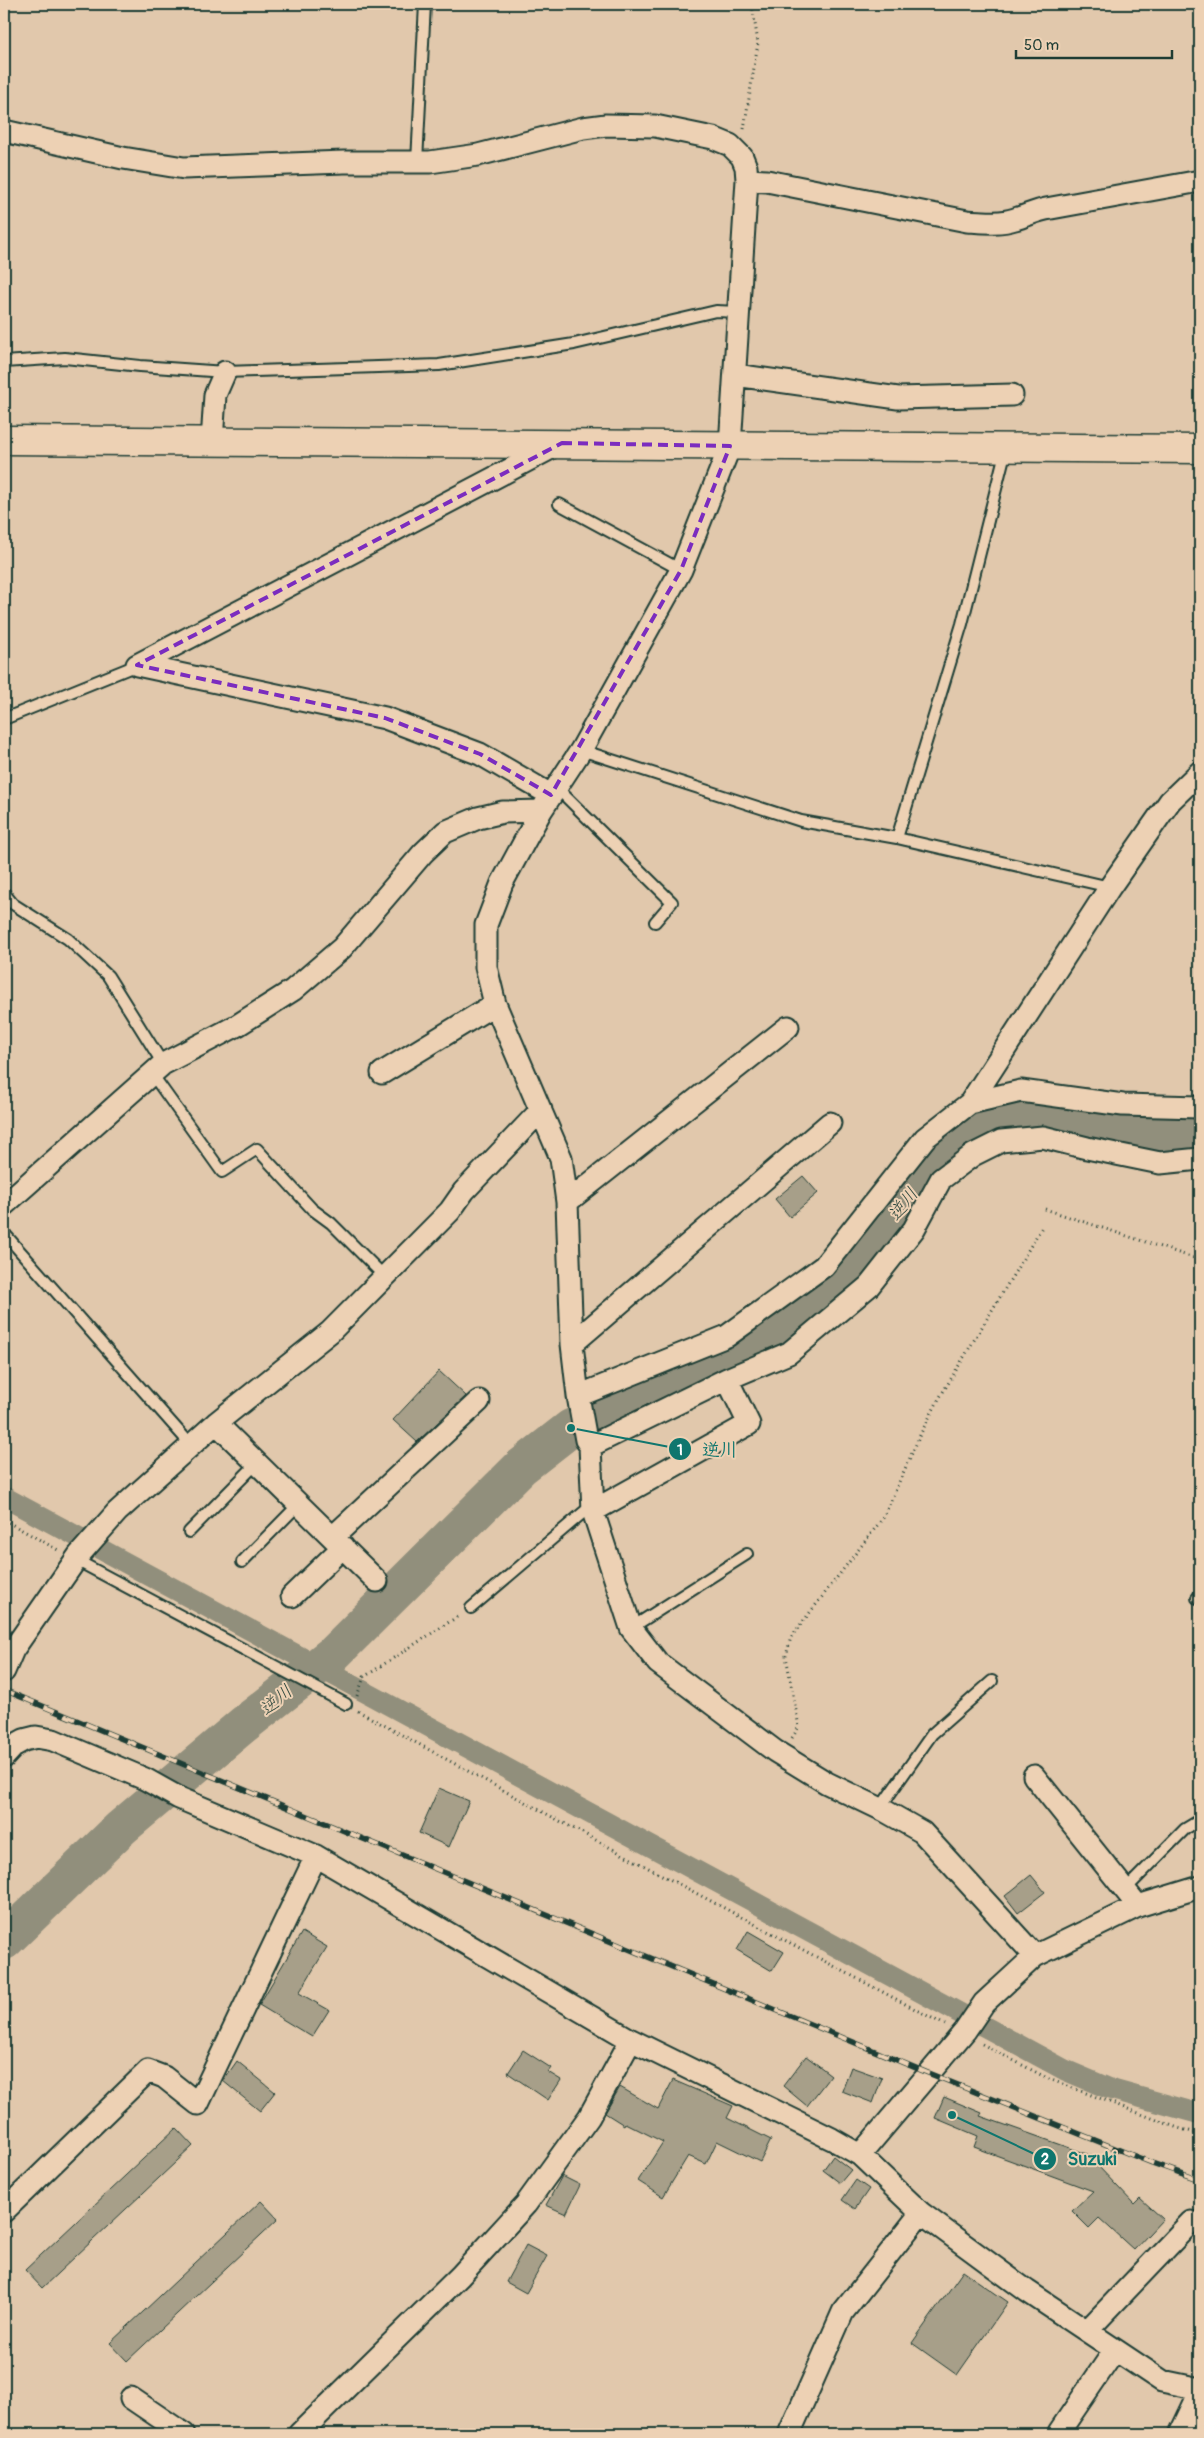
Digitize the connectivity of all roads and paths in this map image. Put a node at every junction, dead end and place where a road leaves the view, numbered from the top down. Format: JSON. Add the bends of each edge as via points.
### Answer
{"nodes":[{"id":1,"x":425,"y":4,"type":"edge"},
{"id":2,"x":752,"y":4,"type":"edge"},
{"id":3,"x":4,"y":131,"type":"edge"},
{"id":4,"x":736,"y":150,"type":"junction"},
{"id":5,"x":417,"y":162,"type":"junction"},
{"id":6,"x":747,"y":180,"type":"junction"},
{"id":7,"x":1200,"y":182,"type":"edge"},
{"id":8,"x":739,"y":312,"type":"junction"},
{"id":9,"x":4,"y":362,"type":"edge"},
{"id":10,"x":225,"y":372,"type":"junction"},
{"id":11,"x":735,"y":376,"type":"junction"},
{"id":12,"x":1012,"y":395,"type":"dead end"},
{"id":13,"x":4,"y":440,"type":"edge"},
{"id":14,"x":212,"y":442,"type":"junction"},
{"id":15,"x":562,"y":443,"type":"junction"},
{"id":16,"x":730,"y":446,"type":"junction"},
{"id":17,"x":1006,"y":448,"type":"junction"},
{"id":18,"x":1200,"y":449,"type":"edge"},
{"id":19,"x":559,"y":504,"type":"dead end"},
{"id":20,"x":681,"y":570,"type":"junction"},
{"id":21,"x":137,"y":665,"type":"junction"},
{"id":22,"x":4,"y":719,"type":"edge"},
{"id":23,"x":581,"y":750,"type":"junction"},
{"id":24,"x":1200,"y":772,"type":"edge"},
{"id":25,"x":549,"y":798,"type":"junction"},
{"id":26,"x":897,"y":838,"type":"junction"},
{"id":27,"x":1110,"y":887,"type":"junction"},
{"id":28,"x":4,"y":893,"type":"edge"},
{"id":29,"x":655,"y":922,"type":"dead end"},
{"id":30,"x":495,"y":1004,"type":"junction"},
{"id":31,"x":788,"y":1027,"type":"dead end"},
{"id":32,"x":157,"y":1069,"type":"junction"},
{"id":33,"x":382,"y":1074,"type":"dead end"},
{"id":34,"x":970,"y":1103,"type":"junction"},
{"id":35,"x":1200,"y":1107,"type":"edge"},
{"id":36,"x":541,"y":1110,"type":"junction"},
{"id":37,"x":830,"y":1123,"type":"dead end"},
{"id":38,"x":1200,"y":1159,"type":"edge"},
{"id":39,"x":567,"y":1202,"type":"junction"},
{"id":40,"x":4,"y":1205,"type":"edge"},
{"id":41,"x":1046,"y":1209,"type":"dead end"},
{"id":42,"x":1042,"y":1227,"type":"dead end"},
{"id":43,"x":4,"y":1233,"type":"edge"},
{"id":44,"x":1200,"y":1260,"type":"edge"},
{"id":45,"x":385,"y":1277,"type":"junction"},
{"id":46,"x":572,"y":1344,"type":"junction"},
{"id":47,"x":727,"y":1379,"type":"junction"},
{"id":48,"x":478,"y":1401,"type":"dead end"},
{"id":49,"x":579,"y":1404,"type":"junction"},
{"id":50,"x":216,"y":1423,"type":"junction"},
{"id":51,"x":588,"y":1443,"type":"junction"},
{"id":52,"x":191,"y":1445,"type":"junction"},
{"id":53,"x":258,"y":1463,"type":"junction"},
{"id":54,"x":299,"y":1504,"type":"junction"},
{"id":55,"x":593,"y":1508,"type":"junction"},
{"id":56,"x":4,"y":1520,"type":"edge"},
{"id":57,"x":189,"y":1532,"type":"dead end"},
{"id":58,"x":338,"y":1542,"type":"junction"},
{"id":59,"x":746,"y":1554,"type":"dead end"},
{"id":60,"x":77,"y":1558,"type":"junction"},
{"id":61,"x":242,"y":1562,"type":"dead end"},
{"id":62,"x":377,"y":1581,"type":"dead end"},
{"id":63,"x":292,"y":1596,"type":"dead end"},
{"id":64,"x":471,"y":1608,"type":"joint"},
{"id":65,"x":631,"y":1628,"type":"junction"},
{"id":66,"x":4,"y":1671,"type":"edge"},
{"id":67,"x":992,"y":1682,"type":"dead end"},
{"id":68,"x":356,"y":1699,"type":"dead end"},
{"id":69,"x":346,"y":1704,"type":"joint"},
{"id":70,"x":780,"y":1755,"type":"junction"},
{"id":71,"x":4,"y":1757,"type":"edge"},
{"id":72,"x":1034,"y":1776,"type":"dead end"},
{"id":73,"x":880,"y":1808,"type":"junction"},
{"id":74,"x":1200,"y":1820,"type":"edge"},
{"id":75,"x":316,"y":1856,"type":"junction"},
{"id":76,"x":1200,"y":1887,"type":"edge"},
{"id":77,"x":1125,"y":1890,"type":"junction"},
{"id":78,"x":1138,"y":1906,"type":"junction"},
{"id":79,"x":1035,"y":1956,"type":"junction"},
{"id":80,"x":963,"y":2032,"type":"junction"},
{"id":81,"x":631,"y":2040,"type":"junction"},
{"id":82,"x":1200,"y":2134,"type":"edge"},
{"id":83,"x":860,"y":2155,"type":"junction"},
{"id":84,"x":4,"y":2211,"type":"edge"},
{"id":85,"x":920,"y":2213,"type":"junction"},
{"id":86,"x":1196,"y":2217,"type":"edge"},
{"id":87,"x":1087,"y":2331,"type":"junction"},
{"id":88,"x":1115,"y":2350,"type":"junction"},
{"id":89,"x":1200,"y":2391,"type":"edge"},
{"id":90,"x":131,"y":2398,"type":"dead end"},
{"id":91,"x":1059,"y":2432,"type":"dead end"},
{"id":92,"x":184,"y":2434,"type":"edge"},
{"id":93,"x":299,"y":2434,"type":"edge"},
{"id":94,"x":788,"y":2434,"type":"edge"},
{"id":95,"x":1180,"y":2434,"type":"edge"}],
"edges":[{"from":1,"to":5,"type":"lane"},
{"from":2,"to":4,"type":"path","via":[[758,43],[742,142]]},
{"from":3,"to":5,"type":"street","via":[[184,168]]},
{"from":4,"to":5,"type":"street","via":[[714,138],[655,126],[606,125],[556,133],[478,155]]},
{"from":4,"to":6,"type":"street","via":[[746,167]]},
{"from":6,"to":7,"type":"street","via":[[767,181],[967,221],[991,222]]},
{"from":6,"to":8,"type":"street"},
{"from":8,"to":10,"type":"lane","via":[[716,311],[574,344],[439,365]]},
{"from":8,"to":11,"type":"street"},
{"from":9,"to":10,"type":"lane","via":[[65,358]]},
{"from":10,"to":14,"type":"street","via":[[214,395]]},
{"from":11,"to":12,"type":"street","via":[[898,398]]},
{"from":11,"to":16,"type":"street"},
{"from":13,"to":14,"type":"street"},
{"from":14,"to":15,"type":"street"},
{"from":15,"to":16,"type":"street"},
{"from":15,"to":21,"type":"street"},
{"from":16,"to":17,"type":"street"},
{"from":16,"to":20,"type":"street"},
{"from":17,"to":18,"type":"street"},
{"from":17,"to":26,"type":"lane","via":[[962,624]]},
{"from":19,"to":20,"type":"lane"},
{"from":20,"to":23,"type":"street"},
{"from":21,"to":22,"type":"lane"},
{"from":21,"to":25,"type":"street","via":[[385,718],[480,754]]},
{"from":23,"to":25,"type":"street"},
{"from":23,"to":26,"type":"lane","via":[[801,822]]},
{"from":24,"to":27,"type":"street","via":[[1170,801]]},
{"from":25,"to":29,"type":"lane","via":[[672,902]]},
{"from":25,"to":30,"type":"street","via":[[502,883],[486,925],[486,967]]},
{"from":25,"to":32,"type":"street","via":[[478,818],[445,832],[423,853],[342,948],[293,990],[238,1025]]},
{"from":26,"to":27,"type":"lane"},
{"from":27,"to":34,"type":"street"},
{"from":28,"to":32,"type":"lane","via":[[13,904],[68,939],[108,976]]},
{"from":30,"to":33,"type":"street"},
{"from":30,"to":36,"type":"street"},
{"from":31,"to":39,"type":"street"},
{"from":32,"to":40,"type":"street"},
{"from":32,"to":45,"type":"lane","via":[[222,1172],[257,1149],[312,1209]]},
{"from":34,"to":35,"type":"street","via":[[1021,1091],[1123,1105]]},
{"from":34,"to":49,"type":"street","via":[[925,1138],[824,1266],[727,1336]]},
{"from":36,"to":39,"type":"street","via":[[561,1158]]},
{"from":36,"to":45,"type":"street"},
{"from":37,"to":46,"type":"street"},
{"from":38,"to":47,"type":"street","via":[[1160,1163],[1043,1137],[1001,1141],[973,1155],[941,1178],[914,1229],[869,1286],[789,1353]]},
{"from":39,"to":46,"type":"street"},
{"from":41,"to":44,"type":"path"},
{"from":42,"to":70,"type":"path","via":[[940,1397],[883,1518],[791,1637],[786,1656],[799,1727]]},
{"from":43,"to":52,"type":"lane"},
{"from":45,"to":50,"type":"street","via":[[330,1332]]},
{"from":46,"to":49,"type":"street"},
{"from":47,"to":51,"type":"street"},
{"from":47,"to":55,"type":"street","via":[[749,1424]]},
{"from":48,"to":58,"type":"street"},
{"from":49,"to":51,"type":"street"},
{"from":50,"to":52,"type":"street"},
{"from":50,"to":53,"type":"street"},
{"from":51,"to":55,"type":"street"},
{"from":52,"to":60,"type":"street","via":[[117,1512]]},
{"from":53,"to":54,"type":"street"},
{"from":53,"to":57,"type":"lane"},
{"from":54,"to":58,"type":"street"},
{"from":54,"to":61,"type":"lane"},
{"from":55,"to":64,"type":"lane"},
{"from":55,"to":65,"type":"street"},
{"from":56,"to":60,"type":"path"},
{"from":58,"to":62,"type":"street"},
{"from":58,"to":63,"type":"street"},
{"from":59,"to":65,"type":"lane"},
{"from":60,"to":66,"type":"street","via":[[13,1650]]},
{"from":60,"to":69,"type":"lane"},
{"from":64,"to":68,"type":"path","via":[[364,1677]]},
{"from":65,"to":70,"type":"street","via":[[658,1663]]},
{"from":67,"to":73,"type":"lane","via":[[932,1734]]},
{"from":69,"to":80,"type":"path","via":[[556,1819]]},
{"from":70,"to":73,"type":"street","via":[[827,1783]]},
{"from":71,"to":75,"type":"street","via":[[24,1740],[44,1739],[69,1746],[145,1779],[178,1798]]},
{"from":72,"to":77,"type":"street"},
{"from":73,"to":79,"type":"street","via":[[922,1832]]},
{"from":74,"to":77,"type":"lane","via":[[1185,1829]]},
{"from":75,"to":81,"type":"street"},
{"from":75,"to":84,"type":"street","via":[[198,2104],[164,2077],[148,2070]]},
{"from":76,"to":78,"type":"street"},
{"from":77,"to":78,"type":"street"},
{"from":78,"to":79,"type":"street"},
{"from":79,"to":80,"type":"street","via":[[984,2003]]},
{"from":80,"to":82,"type":"path","via":[[1049,2079]]},
{"from":80,"to":83,"type":"street"},
{"from":81,"to":83,"type":"street","via":[[832,2138]]},
{"from":81,"to":93,"type":"street","via":[[589,2117],[526,2204],[460,2276]]},
{"from":83,"to":85,"type":"street"},
{"from":85,"to":87,"type":"street"},
{"from":85,"to":94,"type":"street","via":[[843,2312]]},
{"from":86,"to":87,"type":"street"},
{"from":87,"to":88,"type":"street"},
{"from":88,"to":89,"type":"street","via":[[1162,2381]]},
{"from":88,"to":91,"type":"street"},
{"from":89,"to":95,"type":"street"},
{"from":90,"to":92,"type":"street"}]}
